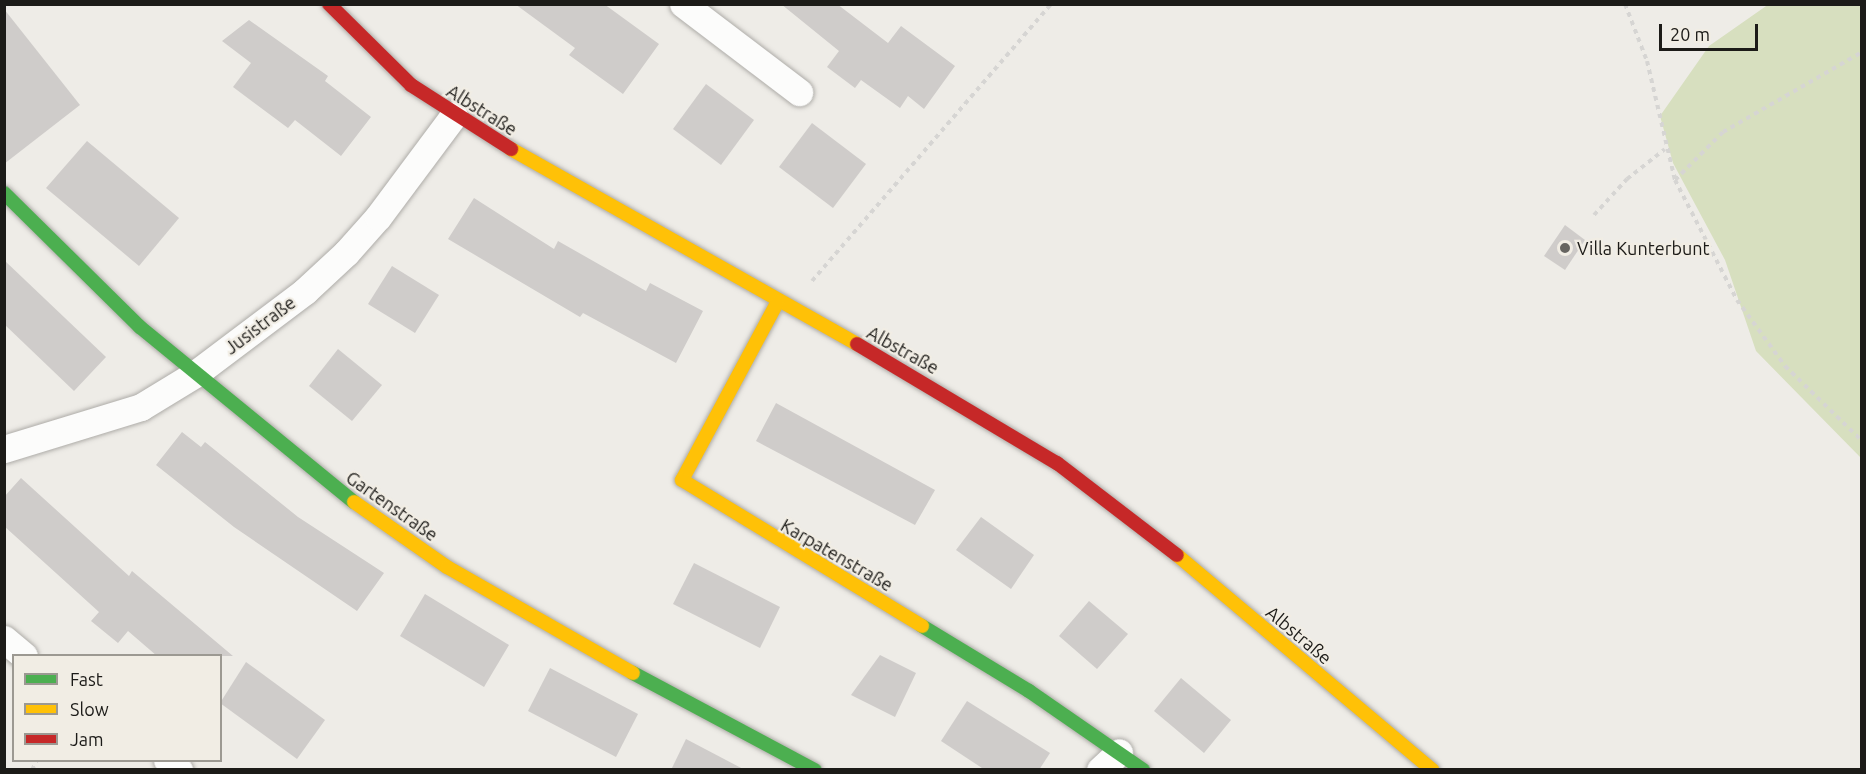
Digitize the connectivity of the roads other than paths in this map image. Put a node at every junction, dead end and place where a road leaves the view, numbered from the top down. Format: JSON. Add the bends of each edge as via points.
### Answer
{"nodes":[{"id":1,"x":329,"y":4,"type":"edge"},
{"id":2,"x":683,"y":4,"type":"edge"},
{"id":3,"x":800,"y":92,"type":"dead end"},
{"id":4,"x":454,"y":115,"type":"junction"},
{"id":5,"x":4,"y":193,"type":"edge"},
{"id":6,"x":777,"y":303,"type":"junction"},
{"id":7,"x":195,"y":374,"type":"junction"},
{"id":8,"x":4,"y":449,"type":"edge"},
{"id":9,"x":4,"y":639,"type":"edge"},
{"id":10,"x":22,"y":654,"type":"edge"},
{"id":11,"x":1109,"y":761,"type":"edge"},
{"id":12,"x":815,"y":770,"type":"edge"},
{"id":13,"x":1143,"y":770,"type":"edge"},
{"id":14,"x":1432,"y":770,"type":"edge"}],
"edges":[{"from":1,"to":4,"type":"street","name":"Albstraße","via":[[411,85]]},
{"from":2,"to":3,"type":"street"},
{"from":4,"to":6,"type":"street","name":"Albstraße"},
{"from":4,"to":7,"type":"street","name":"Jusistraße","via":[[385,209],[346,253],[305,291]]},
{"from":5,"to":7,"type":"street","name":"Gartenstraße","via":[[83,275]]},
{"from":6,"to":11,"type":"street","name":"Karpatenstraße","via":[[682,480],[1003,674]]},
{"from":6,"to":14,"type":"street","name":"Albstraße","via":[[877,355],[1057,463],[1144,528]]},
{"from":7,"to":8,"type":"street","name":"Jusistraße","via":[[141,407]]},
{"from":7,"to":12,"type":"street","name":"Gartenstraße","via":[[308,468],[447,567],[585,647]]},
{"from":9,"to":10,"type":"street"},
{"from":11,"to":13,"type":"street","name":"Karpatenstraße"}]}
